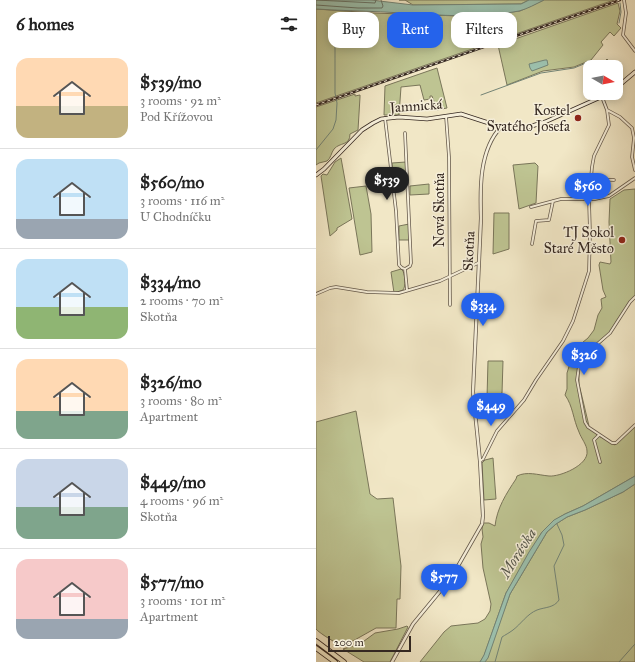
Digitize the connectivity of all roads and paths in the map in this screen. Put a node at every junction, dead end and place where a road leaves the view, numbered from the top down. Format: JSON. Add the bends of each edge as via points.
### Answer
{"nodes":[{"id":1,"x":624,"y":0,"type":"edge"},
{"id":2,"x":635,"y":51,"type":"edge"},
{"id":3,"x":635,"y":72,"type":"edge"},
{"id":4,"x":623,"y":82,"type":"edge"},
{"id":5,"x":595,"y":100,"type":"edge"},
{"id":6,"x":603,"y":100,"type":"edge"},
{"id":7,"x":607,"y":110,"type":"junction"},
{"id":8,"x":446,"y":115,"type":"junction"},
{"id":9,"x":385,"y":118,"type":"junction"},
{"id":10,"x":635,"y":127,"type":"edge"},
{"id":11,"x":501,"y":128,"type":"junction"},
{"id":12,"x":632,"y":128,"type":"junction"},
{"id":13,"x":405,"y":133,"type":"dead end"},
{"id":14,"x":635,"y":170,"type":"edge"},
{"id":15,"x":316,"y":175,"type":"edge"},
{"id":16,"x":635,"y":178,"type":"edge"},
{"id":17,"x":591,"y":179,"type":"junction"},
{"id":18,"x":614,"y":180,"type":"dead end"},
{"id":19,"x":589,"y":200,"type":"junction"},
{"id":20,"x":553,"y":201,"type":"junction"},
{"id":21,"x":531,"y":207,"type":"dead end"},
{"id":22,"x":532,"y":244,"type":"dead end"},
{"id":23,"x":478,"y":263,"type":"junction"},
{"id":24,"x":405,"y":269,"type":"junction"},
{"id":25,"x":449,"y":278,"type":"junction"},
{"id":26,"x":407,"y":290,"type":"junction"},
{"id":27,"x":316,"y":294,"type":"edge"},
{"id":28,"x":635,"y":297,"type":"edge"},
{"id":29,"x":450,"y":305,"type":"dead end"},
{"id":30,"x":635,"y":425,"type":"edge"},
{"id":31,"x":599,"y":435,"type":"junction"},
{"id":32,"x":480,"y":461,"type":"junction"},
{"id":33,"x":600,"y":462,"type":"dead end"},
{"id":34,"x":316,"y":641,"type":"edge"},
{"id":35,"x":316,"y":648,"type":"edge"},
{"id":36,"x":335,"y":662,"type":"edge"},
{"id":37,"x":344,"y":662,"type":"edge"},
{"id":38,"x":392,"y":662,"type":"edge"}],
"edges":[{"from":1,"to":2,"type":"street","via":[[626,13],[623,35]]},
{"from":3,"to":4,"type":"main road"},
{"from":5,"to":11,"type":"main road","name":"Jamnická","via":[[537,125]]},
{"from":6,"to":7,"type":"street"},
{"from":7,"to":12,"type":"street"},
{"from":7,"to":17,"type":"street","via":[[609,125],[594,156]]},
{"from":8,"to":9,"type":"main road","name":"Jamnická","via":[[427,119]]},
{"from":8,"to":11,"type":"main road","name":"Jamnická","via":[[465,114]]},
{"from":8,"to":25,"type":"street","name":"Nová Skotňa","via":[[449,157]]},
{"from":9,"to":15,"type":"main road","name":"Jamnická","via":[[362,130]]},
{"from":9,"to":24,"type":"street","via":[[396,211],[399,265]]},
{"from":10,"to":12,"type":"street"},
{"from":11,"to":23,"type":"street","name":"Skotňa","via":[[493,137],[485,155],[480,195]]},
{"from":12,"to":14,"type":"street","via":[[632,157]]},
{"from":13,"to":24,"type":"street","via":[[411,263]]},
{"from":16,"to":19,"type":"street","via":[[609,196]]},
{"from":17,"to":18,"type":"street"},
{"from":17,"to":19,"type":"street"},
{"from":19,"to":20,"type":"street"},
{"from":19,"to":32,"type":"street","via":[[589,271],[573,321],[563,341],[519,408],[497,431]]},
{"from":20,"to":21,"type":"street"},
{"from":20,"to":22,"type":"street","via":[[549,220],[538,220],[534,224]]},
{"from":23,"to":25,"type":"street"},
{"from":23,"to":32,"type":"street","name":"Skotňa","via":[[473,392]]},
{"from":24,"to":26,"type":"street"},
{"from":25,"to":26,"type":"street"},
{"from":25,"to":29,"type":"street","name":"Nová Skotňa"},
{"from":26,"to":27,"type":"street","via":[[393,294],[336,287]]},
{"from":28,"to":31,"type":"street","via":[[610,333],[582,356],[578,363],[577,380],[585,422]]},
{"from":30,"to":31,"type":"street","via":[[616,443]]},
{"from":31,"to":33,"type":"street","via":[[594,440]]},
{"from":32,"to":38,"type":"street","name":"Skotňa","via":[[484,505],[482,524],[446,584],[413,624]]},
{"from":34,"to":37,"type":"highway"},
{"from":35,"to":36,"type":"highway"}]}
